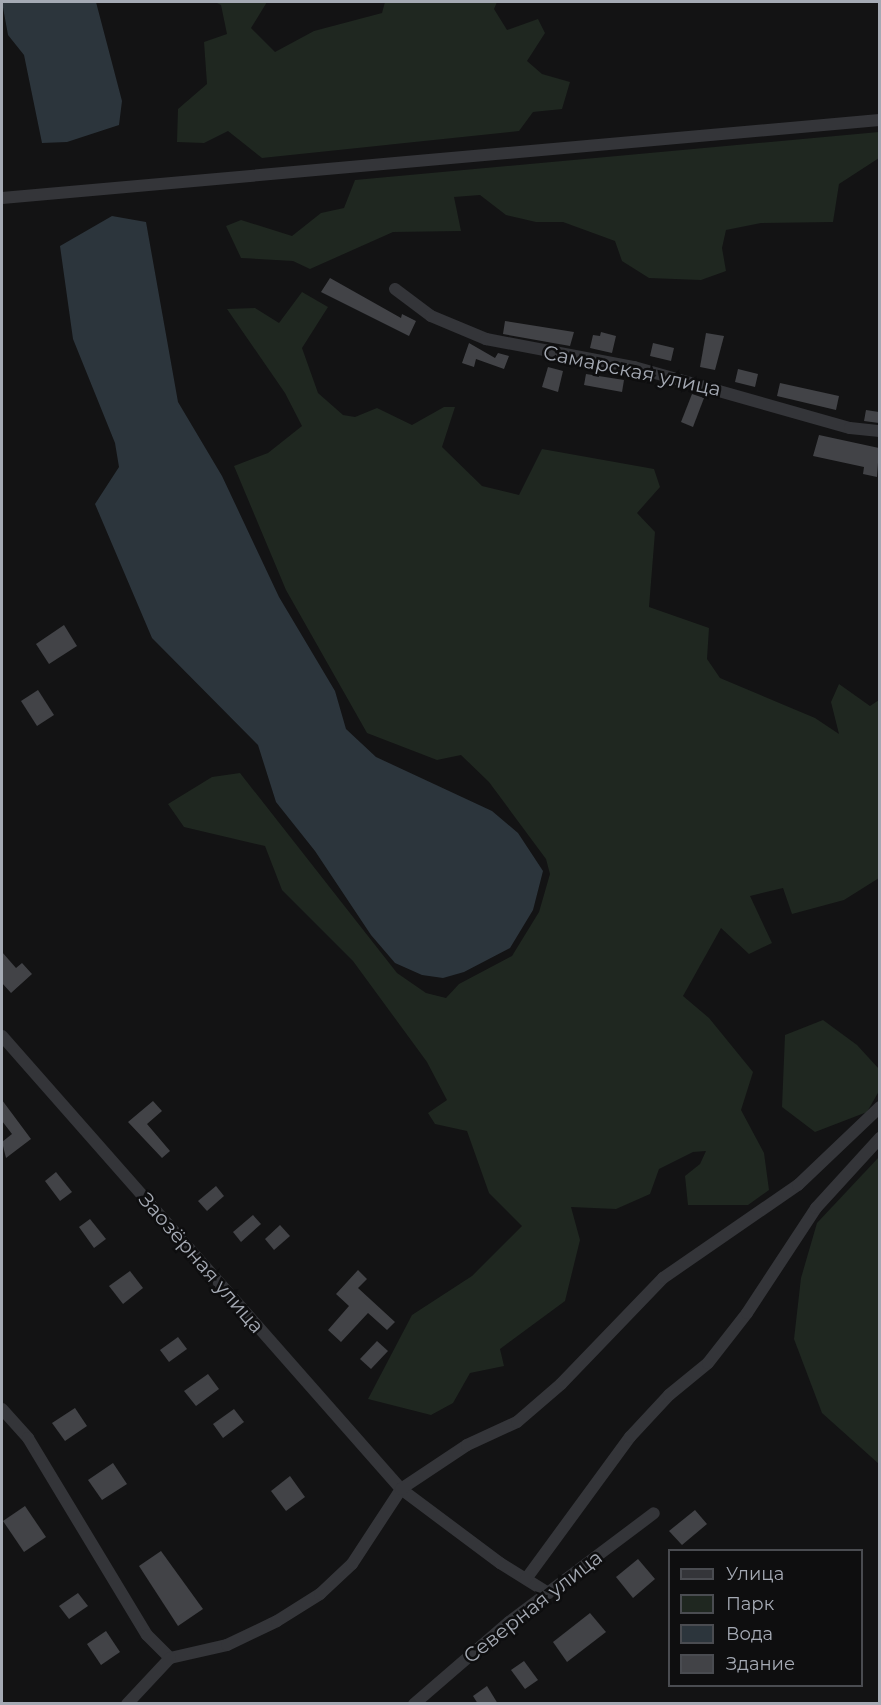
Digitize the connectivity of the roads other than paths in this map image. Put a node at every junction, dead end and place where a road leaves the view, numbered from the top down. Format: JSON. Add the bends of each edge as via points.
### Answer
{"nodes":[{"id":1,"x":879,"y":120,"type":"edge"},
{"id":2,"x":2,"y":198,"type":"edge"},
{"id":3,"x":394,"y":289,"type":"dead end"},
{"id":4,"x":879,"y":431,"type":"edge"},
{"id":5,"x":2,"y":1036,"type":"edge"},
{"id":6,"x":879,"y":1107,"type":"edge"},
{"id":7,"x":879,"y":1138,"type":"edge"},
{"id":8,"x":2,"y":1409,"type":"edge"},
{"id":9,"x":401,"y":1489,"type":"junction"},
{"id":10,"x":654,"y":1513,"type":"dead end"},
{"id":11,"x":526,"y":1579,"type":"junction"},
{"id":12,"x":548,"y":1593,"type":"junction"},
{"id":13,"x":170,"y":1658,"type":"junction"},
{"id":14,"x":127,"y":1704,"type":"edge"},
{"id":15,"x":414,"y":1704,"type":"edge"}],
"edges":[{"from":1,"to":2,"type":"street"},
{"from":3,"to":4,"type":"street","name":"Самарская улица","via":[[431,316],[486,339],[634,368],[850,428]]},
{"from":5,"to":9,"type":"street","name":"Заозёрная улица"},
{"from":6,"to":9,"type":"street","via":[[798,1185],[663,1278],[561,1384],[517,1422],[467,1445]]},
{"from":7,"to":11,"type":"street","via":[[816,1208],[708,1363],[669,1395],[630,1437]]},
{"from":8,"to":13,"type":"street","via":[[28,1438],[147,1635]]},
{"from":9,"to":11,"type":"street","name":"Заозёрная улица"},
{"from":9,"to":13,"type":"street","via":[[352,1564],[320,1594],[227,1646]]},
{"from":10,"to":12,"type":"street","name":"Северная улица"},
{"from":11,"to":12,"type":"street","name":"Заозёрная улица"},
{"from":12,"to":15,"type":"street","name":"Северная улица"},
{"from":13,"to":14,"type":"street"}]}
